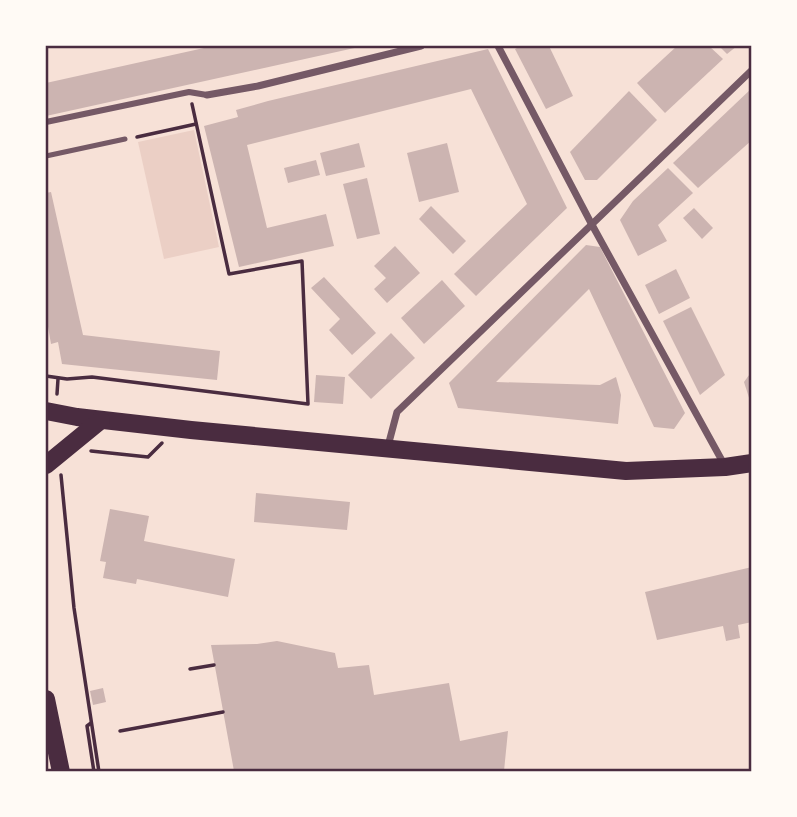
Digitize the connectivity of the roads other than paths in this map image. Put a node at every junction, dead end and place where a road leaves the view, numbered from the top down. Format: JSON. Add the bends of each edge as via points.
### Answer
{"nodes":[{"id":1,"x":421,"y":46,"type":"edge"},
{"id":2,"x":498,"y":46,"type":"edge"},
{"id":3,"x":751,"y":70,"type":"edge"},
{"id":4,"x":207,"y":95,"type":"joint"},
{"id":5,"x":46,"y":122,"type":"edge"},
{"id":6,"x":125,"y":139,"type":"road end"},
{"id":7,"x":46,"y":156,"type":"edge"},
{"id":8,"x":591,"y":223,"type":"junction"},
{"id":9,"x":46,"y":411,"type":"edge"},
{"id":10,"x":101,"y":420,"type":"junction"},
{"id":11,"x":388,"y":448,"type":"junction"},
{"id":12,"x":751,"y":463,"type":"edge"},
{"id":13,"x":725,"y":467,"type":"junction"},
{"id":14,"x":53,"y":468,"type":"edge"},
{"id":15,"x":46,"y":699,"type":"edge"},
{"id":16,"x":61,"y":772,"type":"edge"}],
"edges":[{"from":1,"to":4,"type":"street"},
{"from":2,"to":8,"type":"street"},
{"from":3,"to":8,"type":"street"},
{"from":4,"to":5,"type":"street","via":[[189,92]]},
{"from":6,"to":7,"type":"lane"},
{"from":8,"to":11,"type":"street","via":[[397,412]]},
{"from":8,"to":13,"type":"street"},
{"from":9,"to":10,"type":"main road"},
{"from":10,"to":11,"type":"main road"},
{"from":10,"to":14,"type":"main road"},
{"from":11,"to":13,"type":"main road","via":[[626,471]]},
{"from":12,"to":13,"type":"main road"},
{"from":15,"to":16,"type":"main road"}]}
